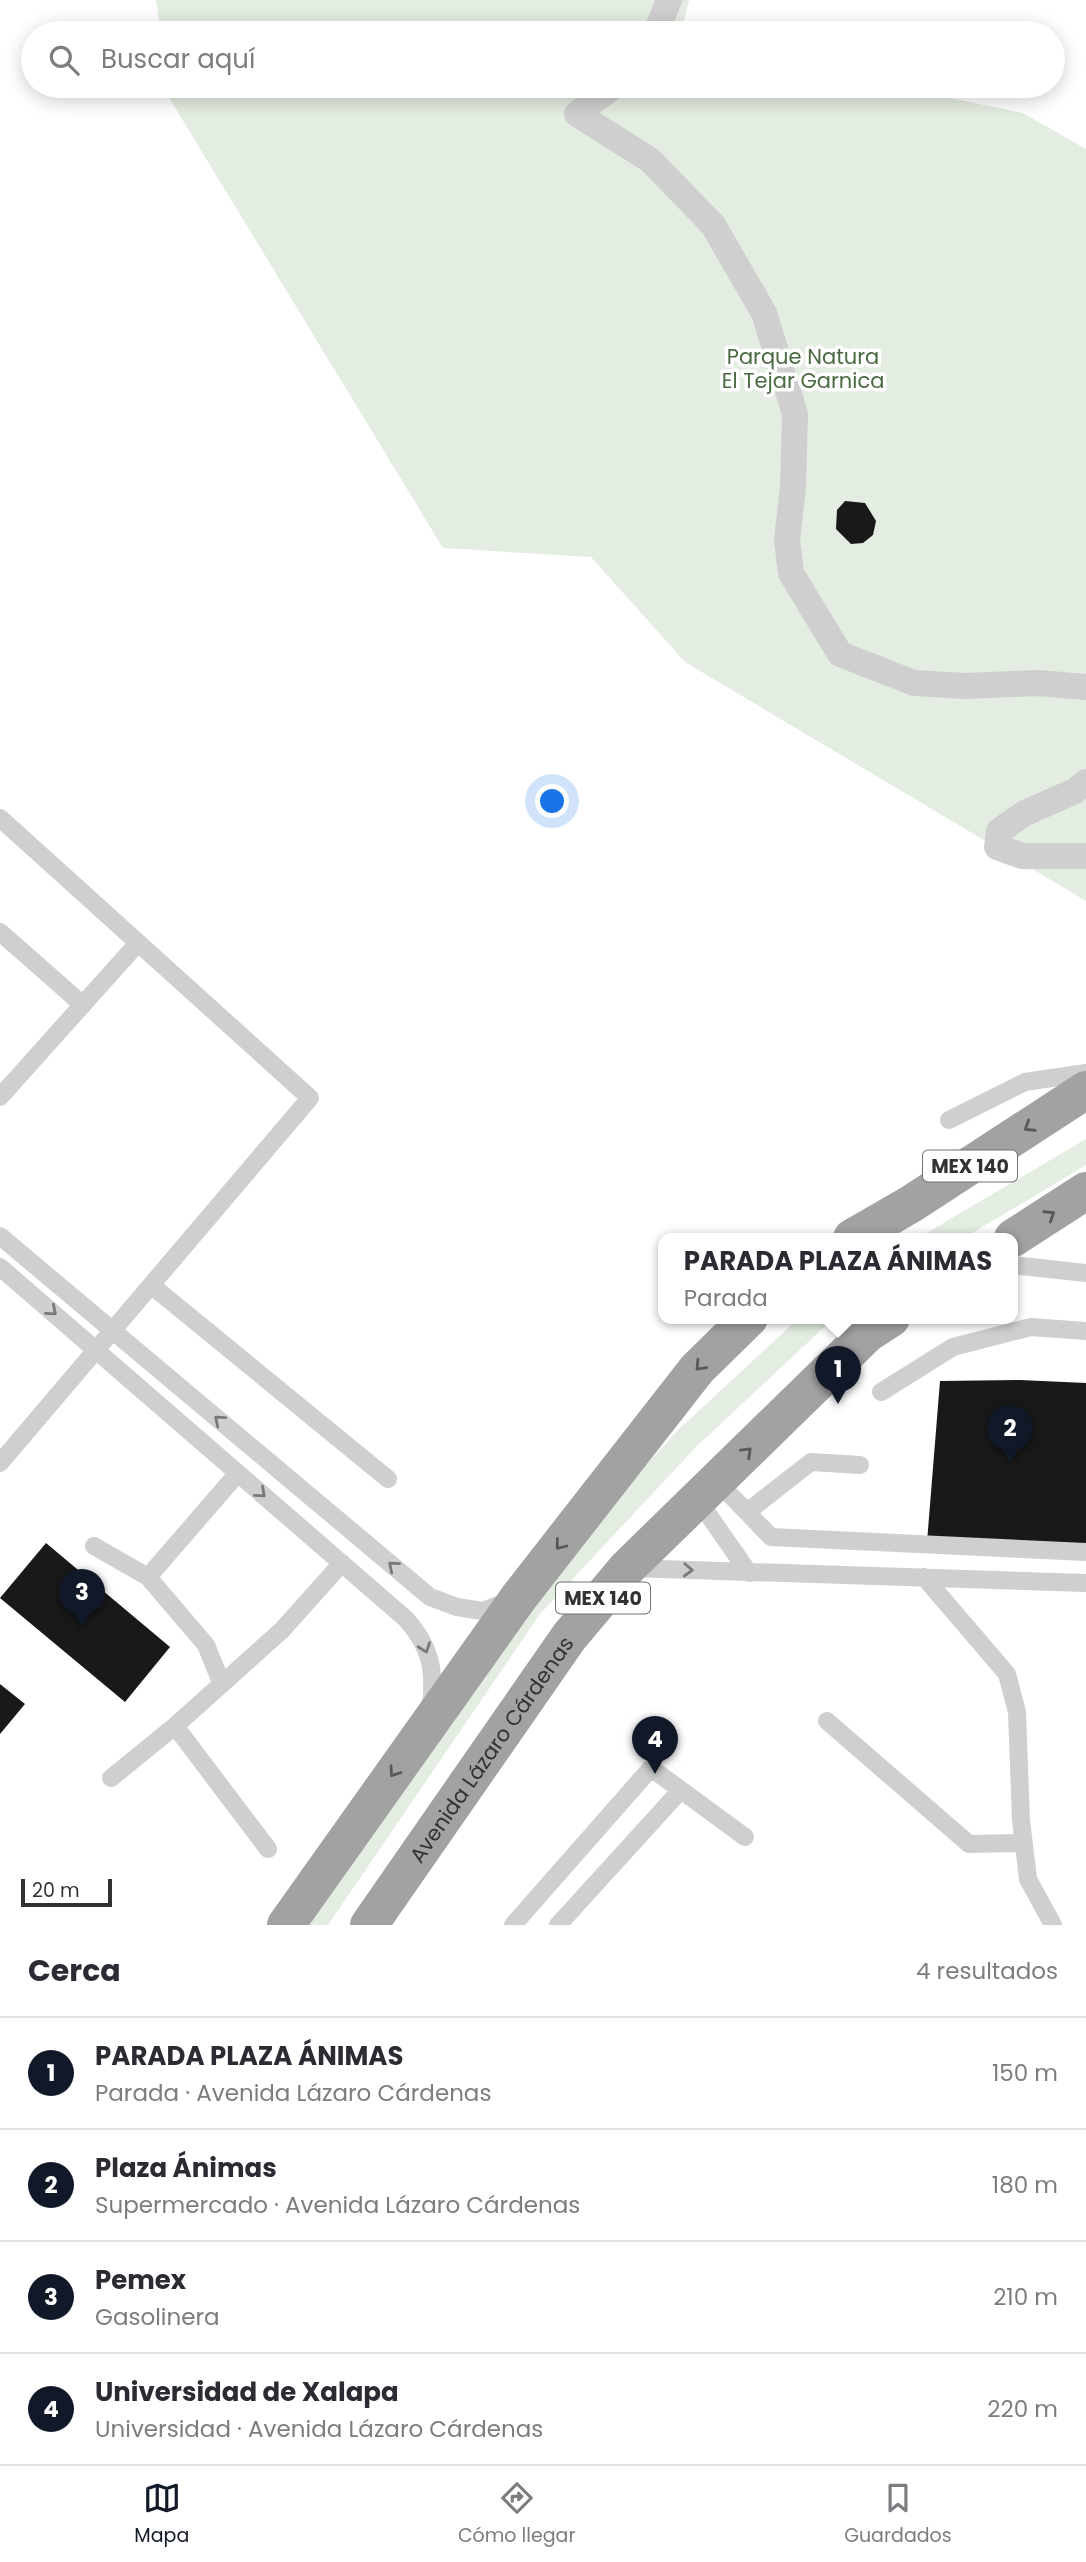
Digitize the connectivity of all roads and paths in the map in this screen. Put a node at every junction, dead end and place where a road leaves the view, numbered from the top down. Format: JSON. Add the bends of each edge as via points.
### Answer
{"nodes":[{"id":1,"x":668,"y":0,"type":"edge"},
{"id":2,"x":660,"y":21,"type":"edge"},
{"id":3,"x":598,"y":98,"type":"edge"},
{"id":4,"x":1086,"y":687,"type":"edge"},
{"id":5,"x":1086,"y":782,"type":"edge"},
{"id":6,"x":0,"y":818,"type":"edge"},
{"id":7,"x":1086,"y":856,"type":"edge"},
{"id":8,"x":0,"y":932,"type":"edge"},
{"id":9,"x":138,"y":943,"type":"junction"},
{"id":10,"x":83,"y":1004,"type":"junction"},
{"id":11,"x":1086,"y":1073,"type":"edge"},
{"id":12,"x":1086,"y":1090,"type":"edge"},
{"id":13,"x":0,"y":1097,"type":"edge"},
{"id":14,"x":949,"y":1120,"type":"dead end"},
{"id":15,"x":1086,"y":1191,"type":"edge"},
{"id":16,"x":861,"y":1233,"type":"edge"},
{"id":17,"x":1018,"y":1235,"type":"edge"},
{"id":18,"x":0,"y":1236,"type":"edge"},
{"id":19,"x":1018,"y":1266,"type":"edge"},
{"id":20,"x":0,"y":1267,"type":"edge"},
{"id":21,"x":1086,"y":1273,"type":"edge"},
{"id":22,"x":151,"y":1285,"type":"junction"},
{"id":23,"x":743,"y":1324,"type":"edge"},
{"id":24,"x":882,"y":1324,"type":"edge"},
{"id":25,"x":112,"y":1331,"type":"junction"},
{"id":26,"x":1086,"y":1331,"type":"edge"},
{"id":27,"x":96,"y":1350,"type":"junction"},
{"id":28,"x":881,"y":1392,"type":"dead end"},
{"id":29,"x":0,"y":1463,"type":"edge"},
{"id":30,"x":860,"y":1465,"type":"dead end"},
{"id":31,"x":238,"y":1473,"type":"junction"},
{"id":32,"x":388,"y":1479,"type":"dead end"},
{"id":33,"x":708,"y":1491,"type":"junction"},
{"id":34,"x":747,"y":1512,"type":"junction"},
{"id":35,"x":94,"y":1546,"type":"dead end"},
{"id":36,"x":1086,"y":1552,"type":"edge"},
{"id":37,"x":342,"y":1563,"type":"junction"},
{"id":38,"x":627,"y":1568,"type":"junction"},
{"id":39,"x":749,"y":1573,"type":"junction"},
{"id":40,"x":148,"y":1577,"type":"junction"},
{"id":41,"x":924,"y":1577,"type":"junction"},
{"id":42,"x":1086,"y":1583,"type":"edge"},
{"id":43,"x":519,"y":1597,"type":"junction"},
{"id":44,"x":221,"y":1682,"type":"junction"},
{"id":45,"x":827,"y":1721,"type":"dead end"},
{"id":46,"x":175,"y":1726,"type":"junction"},
{"id":47,"x":425,"y":1730,"type":"junction"},
{"id":48,"x":111,"y":1778,"type":"dead end"},
{"id":49,"x":680,"y":1791,"type":"junction"},
{"id":50,"x":745,"y":1837,"type":"dead end"},
{"id":51,"x":1024,"y":1843,"type":"junction"},
{"id":52,"x":268,"y":1849,"type":"dead end"},
{"id":53,"x":286,"y":1925,"type":"edge"},
{"id":54,"x":369,"y":1925,"type":"edge"},
{"id":55,"x":513,"y":1925,"type":"edge"},
{"id":56,"x":558,"y":1925,"type":"edge"},
{"id":57,"x":1053,"y":1925,"type":"edge"}],
"edges":[{"from":1,"to":2,"type":"street"},
{"from":3,"to":4,"type":"street","via":[[577,114],[650,160],[713,225],[764,313],[795,414],[787,540],[791,573],[841,654],[914,683]]},
{"from":5,"to":7,"type":"street","via":[[999,831],[997,847],[1022,856]]},
{"from":6,"to":9,"type":"lane"},
{"from":8,"to":10,"type":"lane"},
{"from":9,"to":10,"type":"lane"},
{"from":9,"to":22,"type":"lane","via":[[310,1098]]},
{"from":10,"to":13,"type":"lane"},
{"from":11,"to":14,"type":"lane","via":[[1025,1082]]},
{"from":12,"to":16,"type":"highway","number":"MEX 140","one_way":true},
{"from":17,"to":15,"type":"highway","one_way":true},
{"from":18,"to":25,"type":"lane"},
{"from":19,"to":21,"type":"lane"},
{"from":20,"to":27,"type":"lane","one_way":true},
{"from":22,"to":25,"type":"lane"},
{"from":22,"to":32,"type":"lane"},
{"from":23,"to":43,"type":"highway","number":"MEX 140","one_way":true,"via":[[697,1369]]},
{"from":33,"to":24,"type":"highway","name":"Avenida Lázaro Cárdenas","number":"MEX 140","one_way":true},
{"from":25,"to":27,"type":"lane"},
{"from":43,"to":25,"type":"lane","one_way":true,"via":[[482,1611],[430,1597]]},
{"from":26,"to":28,"type":"lane","via":[[1031,1327],[953,1347]]},
{"from":27,"to":29,"type":"lane"},
{"from":27,"to":31,"type":"lane"},
{"from":30,"to":34,"type":"lane","via":[[811,1462]]},
{"from":31,"to":37,"type":"lane","one_way":true},
{"from":31,"to":40,"type":"lane"},
{"from":33,"to":34,"type":"lane"},
{"from":33,"to":38,"type":"highway","name":"Avenida Lázaro Cárdenas","number":"MEX 140"},
{"from":33,"to":39,"type":"lane"},
{"from":34,"to":36,"type":"lane","via":[[771,1537]]},
{"from":35,"to":40,"type":"lane"},
{"from":37,"to":44,"type":"lane","via":[[282,1630]]},
{"from":37,"to":47,"type":"lane","one_way":true,"via":[[419,1633],[434,1679]]},
{"from":38,"to":39,"type":"lane","one_way":true},
{"from":38,"to":54,"type":"highway","name":"Avenida Lázaro Cárdenas","number":"MEX 140","via":[[569,1637]]},
{"from":39,"to":41,"type":"lane"},
{"from":40,"to":44,"type":"lane","via":[[206,1645]]},
{"from":41,"to":42,"type":"lane"},
{"from":41,"to":51,"type":"lane","via":[[1007,1674],[1017,1712]]},
{"from":43,"to":47,"type":"highway","number":"MEX 140"},
{"from":44,"to":46,"type":"lane"},
{"from":45,"to":51,"type":"lane","via":[[969,1844]]},
{"from":46,"to":48,"type":"lane"},
{"from":46,"to":52,"type":"lane"},
{"from":47,"to":53,"type":"highway","number":"MEX 140","one_way":true},
{"from":49,"to":50,"type":"lane"},
{"from":49,"to":55,"type":"lane","via":[[652,1768]]},
{"from":49,"to":56,"type":"lane"},
{"from":51,"to":57,"type":"lane","via":[[1028,1879]]}]}
